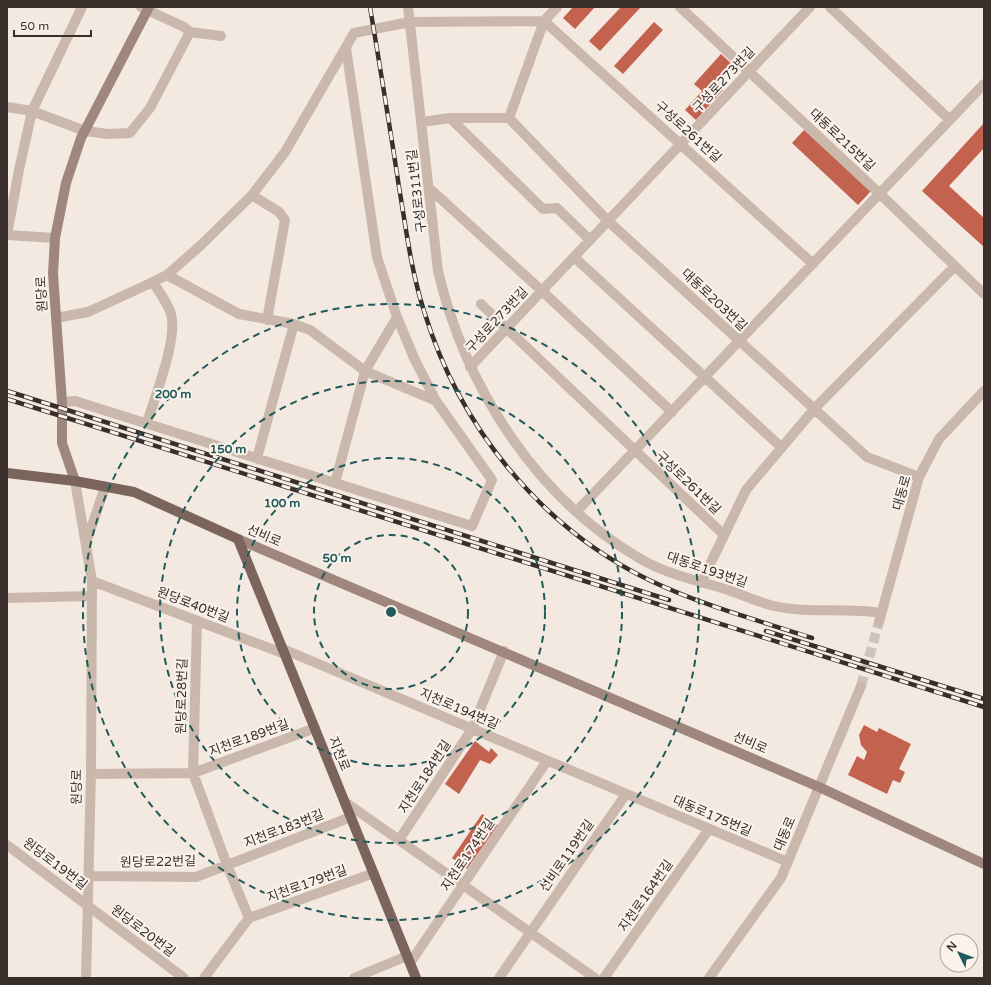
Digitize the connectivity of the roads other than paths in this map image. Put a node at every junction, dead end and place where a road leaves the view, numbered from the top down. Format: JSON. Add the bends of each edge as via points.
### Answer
{"nodes":[{"id":1,"x":82,"y":7,"type":"edge"},
{"id":2,"x":408,"y":7,"type":"edge"},
{"id":3,"x":557,"y":7,"type":"edge"},
{"id":4,"x":680,"y":7,"type":"edge"},
{"id":5,"x":810,"y":7,"type":"edge"},
{"id":6,"x":830,"y":7,"type":"edge"},
{"id":7,"x":146,"y":8,"type":"edge"},
{"id":8,"x":544,"y":21,"type":"junction"},
{"id":9,"x":410,"y":22,"type":"junction"},
{"id":10,"x":190,"y":32,"type":"junction"},
{"id":11,"x":221,"y":36,"type":"dead end"},
{"id":12,"x":346,"y":48,"type":"junction"},
{"id":13,"x":749,"y":72,"type":"junction"},
{"id":14,"x":984,"y":84,"type":"edge"},
{"id":15,"x":7,"y":107,"type":"edge"},
{"id":16,"x":32,"y":111,"type":"junction"},
{"id":17,"x":450,"y":118,"type":"junction"},
{"id":18,"x":509,"y":118,"type":"junction"},
{"id":19,"x":950,"y":120,"type":"junction"},
{"id":20,"x":422,"y":122,"type":"junction"},
{"id":21,"x":85,"y":131,"type":"junction"},
{"id":22,"x":681,"y":144,"type":"junction"},
{"id":23,"x":429,"y":188,"type":"junction"},
{"id":24,"x":880,"y":194,"type":"junction"},
{"id":25,"x":252,"y":195,"type":"junction"},
{"id":26,"x":608,"y":221,"type":"junction"},
{"id":27,"x":7,"y":235,"type":"edge"},
{"id":28,"x":55,"y":238,"type":"junction"},
{"id":29,"x":590,"y":240,"type":"junction"},
{"id":30,"x":574,"y":257,"type":"junction"},
{"id":31,"x":813,"y":264,"type":"junction"},
{"id":32,"x":955,"y":266,"type":"junction"},
{"id":33,"x":167,"y":275,"type":"junction"},
{"id":34,"x":153,"y":282,"type":"junction"},
{"id":35,"x":542,"y":291,"type":"junction"},
{"id":36,"x":984,"y":294,"type":"edge"},
{"id":37,"x":481,"y":304,"type":"dead end"},
{"id":38,"x":397,"y":317,"type":"junction"},
{"id":39,"x":56,"y":318,"type":"junction"},
{"id":40,"x":267,"y":320,"type":"junction"},
{"id":41,"x":294,"y":324,"type":"junction"},
{"id":42,"x":506,"y":328,"type":"junction"},
{"id":43,"x":739,"y":342,"type":"junction"},
{"id":44,"x":470,"y":366,"type":"junction"},
{"id":45,"x":365,"y":371,"type":"junction"},
{"id":46,"x":704,"y":378,"type":"junction"},
{"id":47,"x":984,"y":391,"type":"edge"},
{"id":48,"x":436,"y":401,"type":"junction"},
{"id":49,"x":62,"y":402,"type":"junction"},
{"id":50,"x":815,"y":408,"type":"junction"},
{"id":51,"x":672,"y":412,"type":"junction"},
{"id":52,"x":147,"y":423,"type":"junction"},
{"id":53,"x":781,"y":447,"type":"junction"},
{"id":54,"x":635,"y":450,"type":"junction"},
{"id":55,"x":257,"y":458,"type":"junction"},
{"id":56,"x":7,"y":473,"type":"edge"},
{"id":57,"x":920,"y":477,"type":"junction"},
{"id":58,"x":75,"y":481,"type":"junction"},
{"id":59,"x":335,"y":483,"type":"junction"},
{"id":60,"x":105,"y":487,"type":"junction"},
{"id":61,"x":576,"y":512,"type":"junction"},
{"id":62,"x":724,"y":535,"type":"junction"},
{"id":63,"x":238,"y":539,"type":"junction"},
{"id":64,"x":86,"y":545,"type":"junction"},
{"id":65,"x":92,"y":581,"type":"junction"},
{"id":66,"x":701,"y":583,"type":"junction"},
{"id":67,"x":92,"y":596,"type":"junction"},
{"id":68,"x":7,"y":598,"type":"edge"},
{"id":69,"x":880,"y":618,"type":"joint"},
{"id":70,"x":197,"y":621,"type":"junction"},
{"id":71,"x":284,"y":651,"type":"junction"},
{"id":72,"x":504,"y":651,"type":"junction"},
{"id":73,"x":861,"y":686,"type":"tunnel mouth"},
{"id":74,"x":315,"y":728,"type":"junction"},
{"id":75,"x":472,"y":729,"type":"junction"},
{"id":76,"x":547,"y":760,"type":"junction"},
{"id":77,"x":193,"y":773,"type":"junction"},
{"id":78,"x":91,"y":774,"type":"junction"},
{"id":79,"x":819,"y":787,"type":"junction"},
{"id":80,"x":626,"y":794,"type":"junction"},
{"id":81,"x":345,"y":802,"type":"junction"},
{"id":82,"x":351,"y":817,"type":"junction"},
{"id":83,"x":708,"y":829,"type":"junction"},
{"id":84,"x":399,"y":840,"type":"junction"},
{"id":85,"x":7,"y":845,"type":"edge"},
{"id":86,"x":788,"y":862,"type":"junction"},
{"id":87,"x":984,"y":864,"type":"edge"},
{"id":88,"x":227,"y":865,"type":"junction"},
{"id":89,"x":374,"y":873,"type":"junction"},
{"id":90,"x":88,"y":876,"type":"junction"},
{"id":91,"x":463,"y":885,"type":"junction"},
{"id":92,"x":87,"y":905,"type":"junction"},
{"id":93,"x":249,"y":918,"type":"junction"},
{"id":94,"x":530,"y":932,"type":"junction"},
{"id":95,"x":408,"y":960,"type":"junction"},
{"id":96,"x":86,"y":978,"type":"edge"},
{"id":97,"x":184,"y":978,"type":"edge"},
{"id":98,"x":204,"y":978,"type":"edge"},
{"id":99,"x":354,"y":978,"type":"edge"},
{"id":100,"x":416,"y":978,"type":"edge"},
{"id":101,"x":499,"y":978,"type":"edge"},
{"id":102,"x":595,"y":978,"type":"edge"},
{"id":103,"x":604,"y":978,"type":"edge"},
{"id":104,"x":709,"y":978,"type":"edge"}],
"edges":[{"from":1,"to":16,"type":"street"},
{"from":2,"to":9,"type":"street","name":"구성로311번길"},
{"from":3,"to":8,"type":"street"},
{"from":4,"to":13,"type":"street","name":"대동로215번길"},
{"from":5,"to":13,"type":"street","name":"구성로273번길"},
{"from":6,"to":19,"type":"street"},
{"from":7,"to":10,"type":"street"},
{"from":7,"to":21,"type":"main road","name":"원당로"},
{"from":8,"to":9,"type":"street"},
{"from":8,"to":18,"type":"street"},
{"from":8,"to":22,"type":"street","name":"구성로261번길"},
{"from":9,"to":12,"type":"street","via":[[354,33]]},
{"from":9,"to":20,"type":"street","name":"구성로311번길"},
{"from":10,"to":11,"type":"street"},
{"from":10,"to":21,"type":"street","via":[[150,108],[130,133]]},
{"from":12,"to":25,"type":"street","via":[[285,152]]},
{"from":12,"to":38,"type":"street","via":[[378,257]]},
{"from":13,"to":22,"type":"street","name":"구성로273번길"},
{"from":13,"to":24,"type":"street","name":"대동로215번길"},
{"from":14,"to":19,"type":"street","name":"구성로261번길"},
{"from":15,"to":16,"type":"street"},
{"from":16,"to":21,"type":"street"},
{"from":16,"to":27,"type":"street"},
{"from":17,"to":18,"type":"street"},
{"from":17,"to":20,"type":"street"},
{"from":17,"to":29,"type":"street","via":[[544,209],[556,208]]},
{"from":18,"to":26,"type":"street","name":"대동로203번길"},
{"from":19,"to":24,"type":"street","name":"구성로261번길"},
{"from":20,"to":23,"type":"street","name":"구성로311번길"},
{"from":21,"to":28,"type":"main road","name":"원당로","via":[[66,183]]},
{"from":22,"to":26,"type":"street","name":"구성로273번길"},
{"from":22,"to":31,"type":"street","name":"구성로261번길"},
{"from":23,"to":35,"type":"street","name":"구성로273번길"},
{"from":23,"to":44,"type":"street","name":"구성로311번길","via":[[442,289],[448,313]]},
{"from":24,"to":31,"type":"street","name":"구성로261번길"},
{"from":24,"to":32,"type":"street","name":"대동로215번길"},
{"from":25,"to":33,"type":"street"},
{"from":25,"to":40,"type":"street","via":[[279,212],[285,220]]},
{"from":26,"to":29,"type":"street","name":"구성로273번길"},
{"from":26,"to":43,"type":"street","name":"대동로203번길"},
{"from":27,"to":28,"type":"street"},
{"from":28,"to":39,"type":"main road","name":"원당로","via":[[53,274]]},
{"from":29,"to":30,"type":"street","name":"구성로273번길"},
{"from":30,"to":35,"type":"street","name":"구성로273번길"},
{"from":30,"to":46,"type":"street"},
{"from":31,"to":43,"type":"street","name":"구성로261번길"},
{"from":32,"to":36,"type":"street","name":"대동로215번길"},
{"from":32,"to":50,"type":"street"},
{"from":33,"to":34,"type":"street"},
{"from":33,"to":40,"type":"street","via":[[239,314]]},
{"from":34,"to":39,"type":"street","via":[[88,312]]},
{"from":34,"to":52,"type":"street","via":[[171,314],[173,334]]},
{"from":35,"to":42,"type":"street","name":"구성로273번길"},
{"from":35,"to":51,"type":"street"},
{"from":37,"to":42,"type":"street","name":"구성로261번길"},
{"from":38,"to":45,"type":"street"},
{"from":38,"to":48,"type":"street"},
{"from":39,"to":49,"type":"main road","name":"원당로"},
{"from":40,"to":41,"type":"street"},
{"from":41,"to":45,"type":"street","via":[[310,330]]},
{"from":41,"to":55,"type":"street"},
{"from":42,"to":44,"type":"street","name":"구성로273번길"},
{"from":42,"to":54,"type":"street","name":"구성로261번길"},
{"from":43,"to":46,"type":"street","name":"구성로261번길"},
{"from":43,"to":50,"type":"street","name":"대동로203번길"},
{"from":44,"to":61,"type":"street","name":"대동로193번길","via":[[501,422],[519,448],[540,475]]},
{"from":45,"to":48,"type":"street"},
{"from":45,"to":59,"type":"street"},
{"from":46,"to":51,"type":"street","name":"구성로261번길"},
{"from":46,"to":53,"type":"street"},
{"from":47,"to":57,"type":"street","name":"대동로","via":[[939,439]]},
{"from":48,"to":59,"type":"street","via":[[492,480],[472,526]]},
{"from":49,"to":52,"type":"street","via":[[75,401]]},
{"from":49,"to":58,"type":"main road","name":"원당로","via":[[62,443]]},
{"from":50,"to":53,"type":"street"},
{"from":50,"to":57,"type":"street","name":"대동로203번길","via":[[868,457]]},
{"from":51,"to":54,"type":"street","name":"구성로261번길"},
{"from":52,"to":55,"type":"street"},
{"from":53,"to":62,"type":"street","via":[[746,490]]},
{"from":54,"to":61,"type":"street","name":"구성로261번길"},
{"from":54,"to":62,"type":"street","name":"구성로261번길"},
{"from":55,"to":59,"type":"street"},
{"from":56,"to":58,"type":"main road","name":"선비로"},
{"from":57,"to":69,"type":"street","name":"대동로"},
{"from":58,"to":60,"type":"main road","name":"선비로"},
{"from":58,"to":64,"type":"street","name":"원당로"},
{"from":60,"to":63,"type":"main road","name":"선비로","via":[[134,492]]},
{"from":60,"to":64,"type":"street"},
{"from":61,"to":66,"type":"street","name":"대동로193번길","via":[[597,530],[639,558]]},
{"from":62,"to":66,"type":"street"},
{"from":63,"to":71,"type":"main road","name":"지천로"},
{"from":63,"to":72,"type":"main road","name":"선비로"},
{"from":64,"to":65,"type":"street","name":"원당로"},
{"from":65,"to":67,"type":"street","name":"원당로"},
{"from":65,"to":70,"type":"street","name":"원당로40번길"},
{"from":66,"to":69,"type":"street","name":"대동로193번길","via":[[775,606],[865,610]]},
{"from":67,"to":68,"type":"street"},
{"from":67,"to":78,"type":"street","name":"원당로"},
{"from":70,"to":71,"type":"street","name":"원당로40번길"},
{"from":70,"to":77,"type":"street","name":"원당로28번길"},
{"from":71,"to":74,"type":"main road","name":"지천로"},
{"from":71,"to":75,"type":"street","name":"지천로194번길"},
{"from":72,"to":75,"type":"street"},
{"from":72,"to":79,"type":"main road","name":"선비로"},
{"from":73,"to":79,"type":"street","name":"대동로"},
{"from":74,"to":77,"type":"street","name":"지천로189번길"},
{"from":74,"to":81,"type":"main road","name":"지천로"},
{"from":75,"to":76,"type":"street","name":"지천로194번길"},
{"from":75,"to":84,"type":"street","name":"지천로184번길"},
{"from":76,"to":80,"type":"street","name":"지천로194번길"},
{"from":76,"to":91,"type":"street","name":"지천로174번길"},
{"from":77,"to":78,"type":"street"},
{"from":77,"to":88,"type":"street","name":"원당로28번길"},
{"from":78,"to":90,"type":"street","name":"원당로"},
{"from":79,"to":86,"type":"street","name":"대동로"},
{"from":79,"to":87,"type":"main road","name":"선비로"},
{"from":80,"to":83,"type":"street","name":"대동로175번길"},
{"from":80,"to":94,"type":"street","name":"선비로119번길"},
{"from":81,"to":82,"type":"main road","name":"지천로"},
{"from":81,"to":84,"type":"street"},
{"from":82,"to":88,"type":"street","name":"지천로183번길"},
{"from":82,"to":89,"type":"main road","name":"지천로"},
{"from":83,"to":86,"type":"street","name":"대동로175번길"},
{"from":83,"to":103,"type":"street","name":"지천로164번길"},
{"from":84,"to":91,"type":"street"},
{"from":85,"to":92,"type":"street","name":"원당로19번길"},
{"from":86,"to":104,"type":"street","name":"대동로","via":[[781,878]]},
{"from":88,"to":90,"type":"street","name":"원당로22번길","via":[[196,877]]},
{"from":88,"to":93,"type":"street"},
{"from":89,"to":93,"type":"street","name":"지천로179번길"},
{"from":89,"to":95,"type":"main road","name":"지천로"},
{"from":90,"to":92,"type":"street","name":"원당로"},
{"from":91,"to":94,"type":"street"},
{"from":91,"to":95,"type":"street","name":"지천로174번길"},
{"from":92,"to":96,"type":"street","name":"원당로"},
{"from":92,"to":97,"type":"street","name":"원당로20번길"},
{"from":93,"to":98,"type":"street"},
{"from":94,"to":101,"type":"street","name":"선비로119번길"},
{"from":94,"to":102,"type":"street"},
{"from":95,"to":99,"type":"street"},
{"from":95,"to":100,"type":"main road","name":"지천로"}]}
